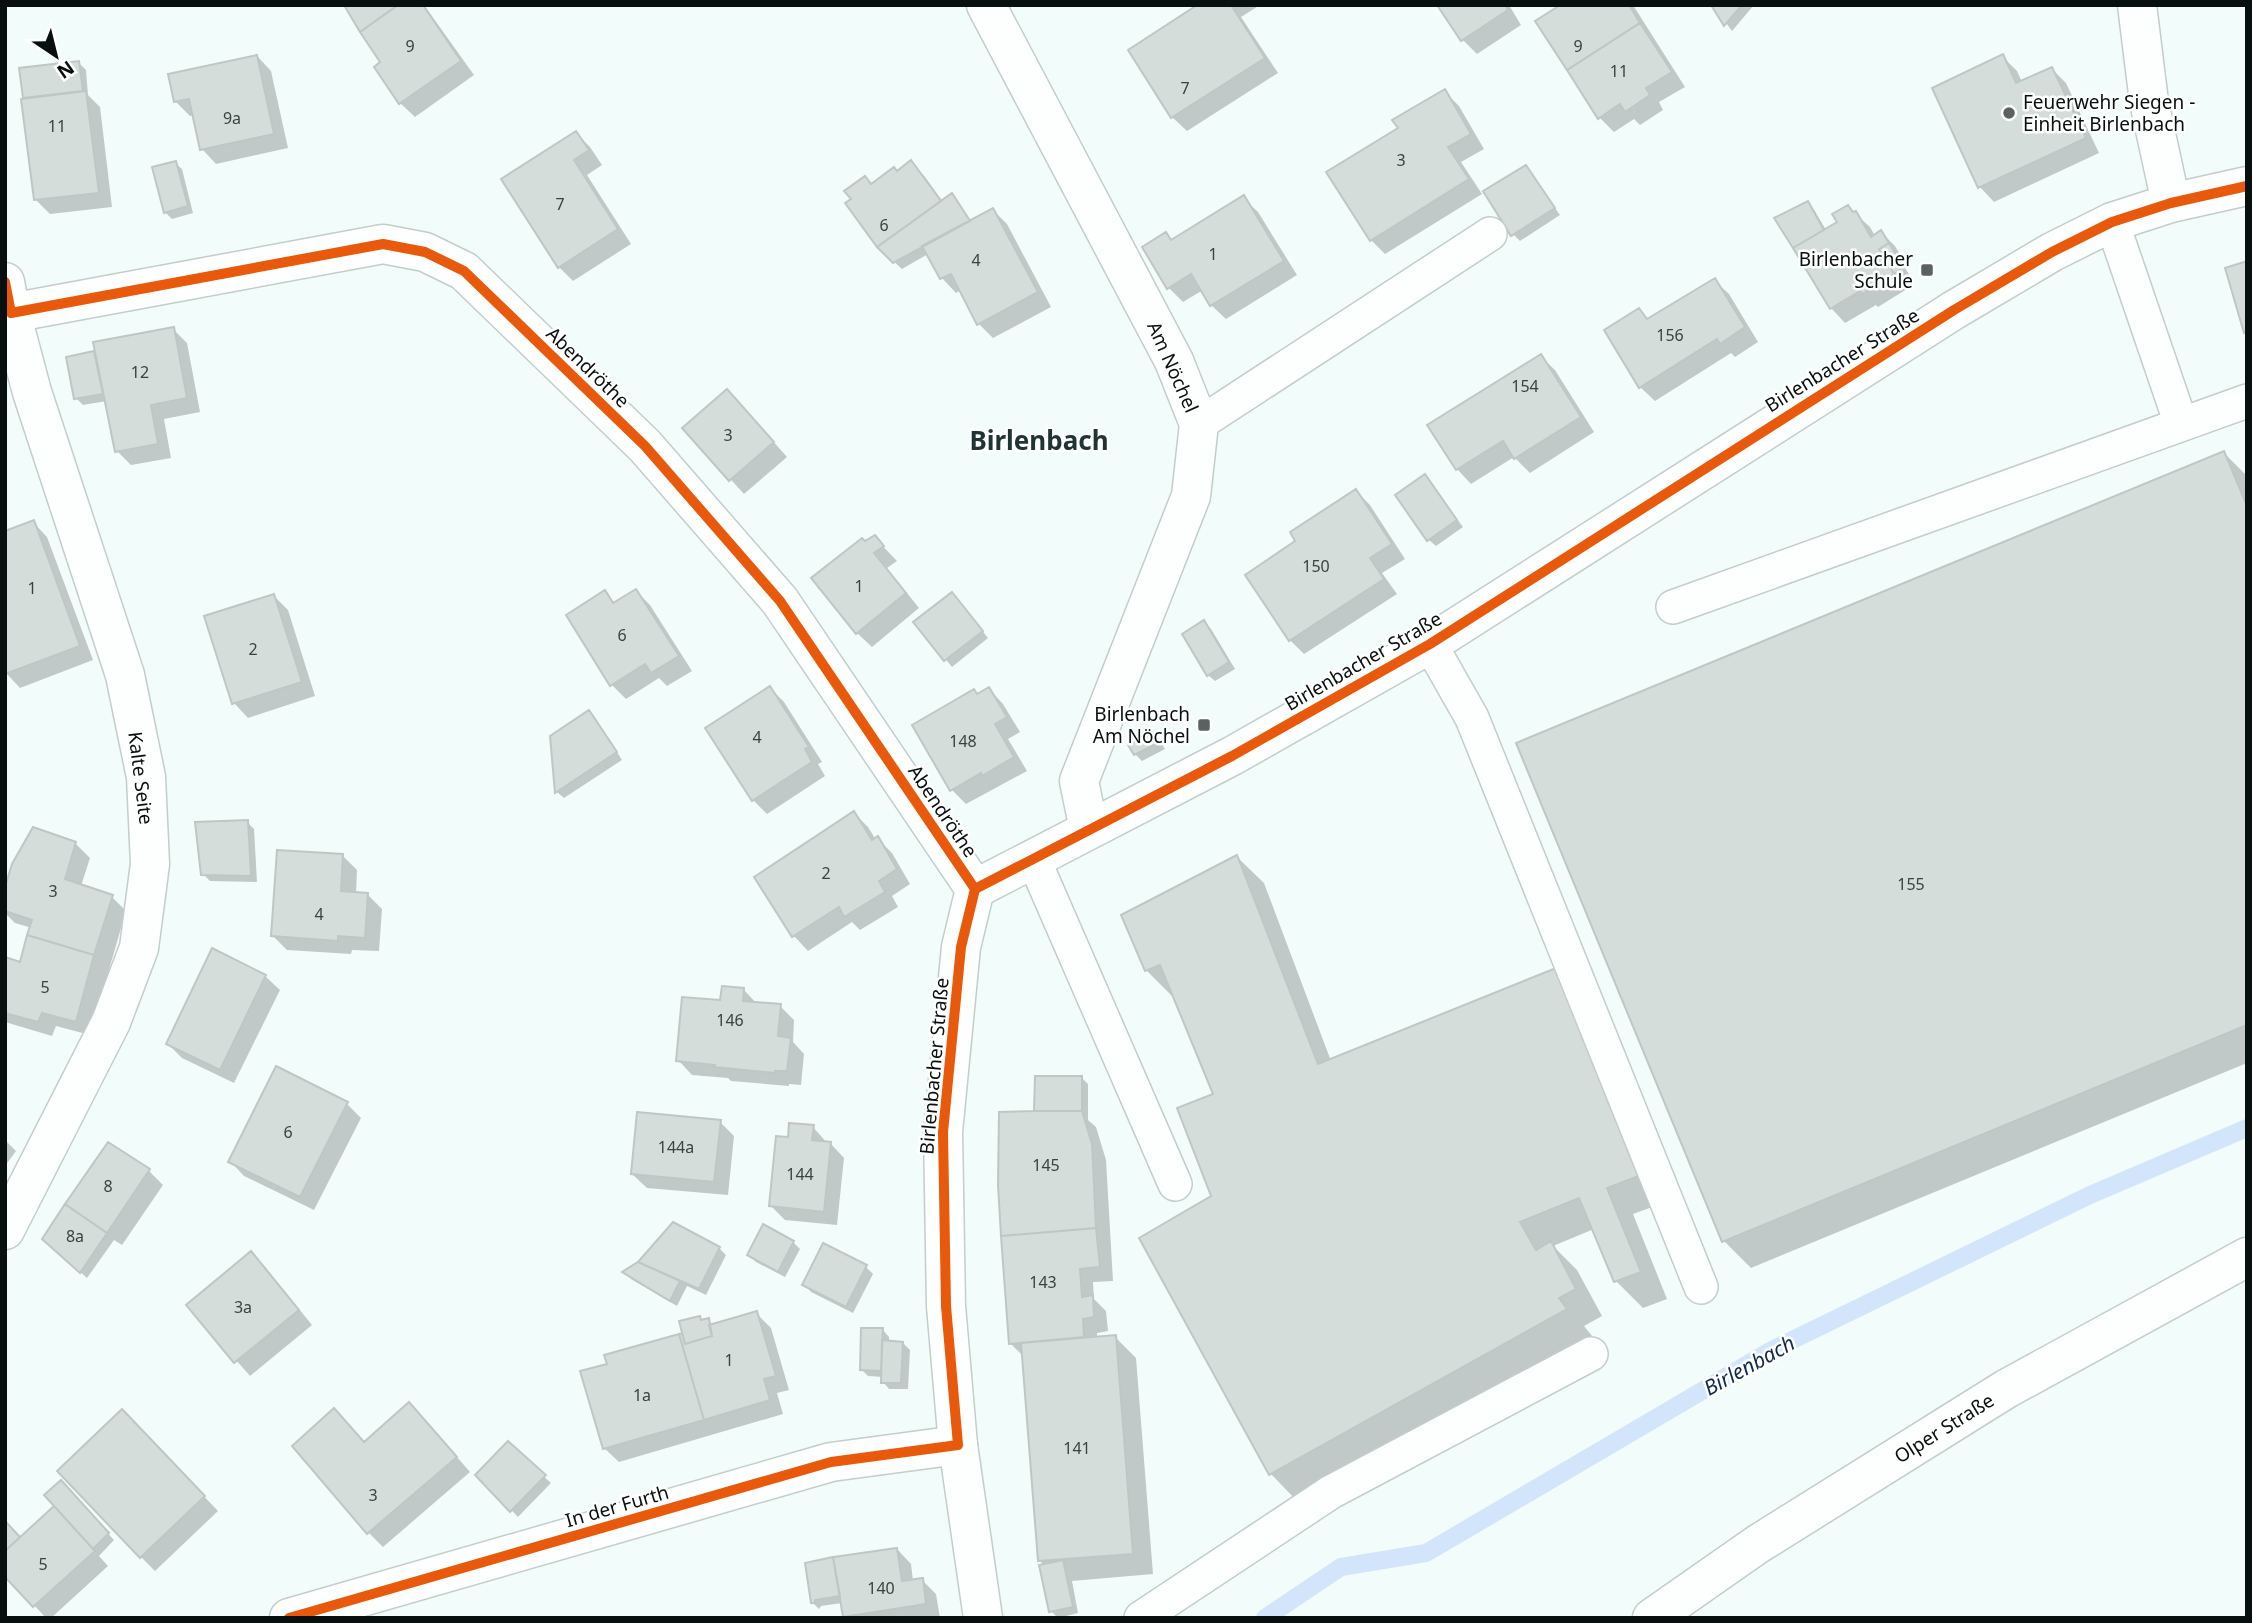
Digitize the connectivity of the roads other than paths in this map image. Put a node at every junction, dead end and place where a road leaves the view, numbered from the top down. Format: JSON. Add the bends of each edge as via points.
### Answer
{"nodes":[{"id":1,"x":986,"y":5,"type":"edge"},
{"id":2,"x":2137,"y":5,"type":"edge"},
{"id":3,"x":2247,"y":186,"type":"edge"},
{"id":4,"x":2171,"y":203,"type":"junction"},
{"id":5,"x":2112,"y":222,"type":"junction"},
{"id":6,"x":1490,"y":234,"type":"dead end"},
{"id":7,"x":8,"y":297,"type":"edge"},
{"id":8,"x":2247,"y":401,"type":"edge"},
{"id":9,"x":1199,"y":424,"type":"junction"},
{"id":10,"x":2181,"y":424,"type":"junction"},
{"id":11,"x":1674,"y":607,"type":"dead end"},
{"id":12,"x":1430,"y":644,"type":"junction"},
{"id":13,"x":1089,"y":830,"type":"junction"},
{"id":14,"x":1033,"y":858,"type":"junction"},
{"id":15,"x":975,"y":890,"type":"junction"},
{"id":16,"x":1175,"y":1184,"type":"dead end"},
{"id":17,"x":5,"y":1230,"type":"edge"},
{"id":18,"x":2247,"y":1257,"type":"edge"},
{"id":19,"x":1702,"y":1287,"type":"dead end"},
{"id":20,"x":1591,"y":1354,"type":"dead end"},
{"id":21,"x":958,"y":1445,"type":"junction"},
{"id":22,"x":289,"y":1618,"type":"edge"},
{"id":23,"x":983,"y":1618,"type":"edge"},
{"id":24,"x":1140,"y":1618,"type":"edge"},
{"id":25,"x":1652,"y":1618,"type":"edge"}],
"edges":[{"from":1,"to":9,"type":"street","name":"Am Nöchel","via":[[1174,361]]},
{"from":2,"to":4,"type":"street","via":[[2149,102]]},
{"from":3,"to":4,"type":"street","name":"Birlenbacher Straße"},
{"from":4,"to":5,"type":"street","name":"Birlenbacher Straße"},
{"from":5,"to":10,"type":"lane"},
{"from":5,"to":12,"type":"street","name":"Birlenbacher Straße","via":[[1954,310]]},
{"from":6,"to":9,"type":"lane"},
{"from":7,"to":15,"type":"street","name":"Abendröthe","via":[[383,244],[425,252],[464,271],[645,446],[780,601]]},
{"from":7,"to":17,"type":"street","name":"Kalte Seite","via":[[32,392],[125,675],[146,777],[150,863],[139,948],[111,1022]]},
{"from":8,"to":10,"type":"lane"},
{"from":9,"to":13,"type":"street","name":"Am Nöchel","via":[[1191,496],[1079,781]]},
{"from":10,"to":11,"type":"lane"},
{"from":12,"to":13,"type":"street","name":"Birlenbacher Straße","via":[[1232,756]]},
{"from":12,"to":19,"type":"lane","via":[[1472,718]]},
{"from":13,"to":14,"type":"street","name":"Birlenbacher Straße"},
{"from":14,"to":15,"type":"street","name":"Birlenbacher Straße"},
{"from":14,"to":16,"type":"lane"},
{"from":15,"to":21,"type":"street","name":"Birlenbacher Straße","via":[[961,947],[943,1132],[946,1306]]},
{"from":18,"to":25,"type":"street","name":"Olper Straße","via":[[2006,1388],[1758,1544]]},
{"from":20,"to":24,"type":"lane","via":[[1331,1492]]},
{"from":21,"to":22,"type":"street","name":"In der Furth","via":[[831,1462]]},
{"from":21,"to":23,"type":"street","name":"Birlenbacher Straße"}]}
